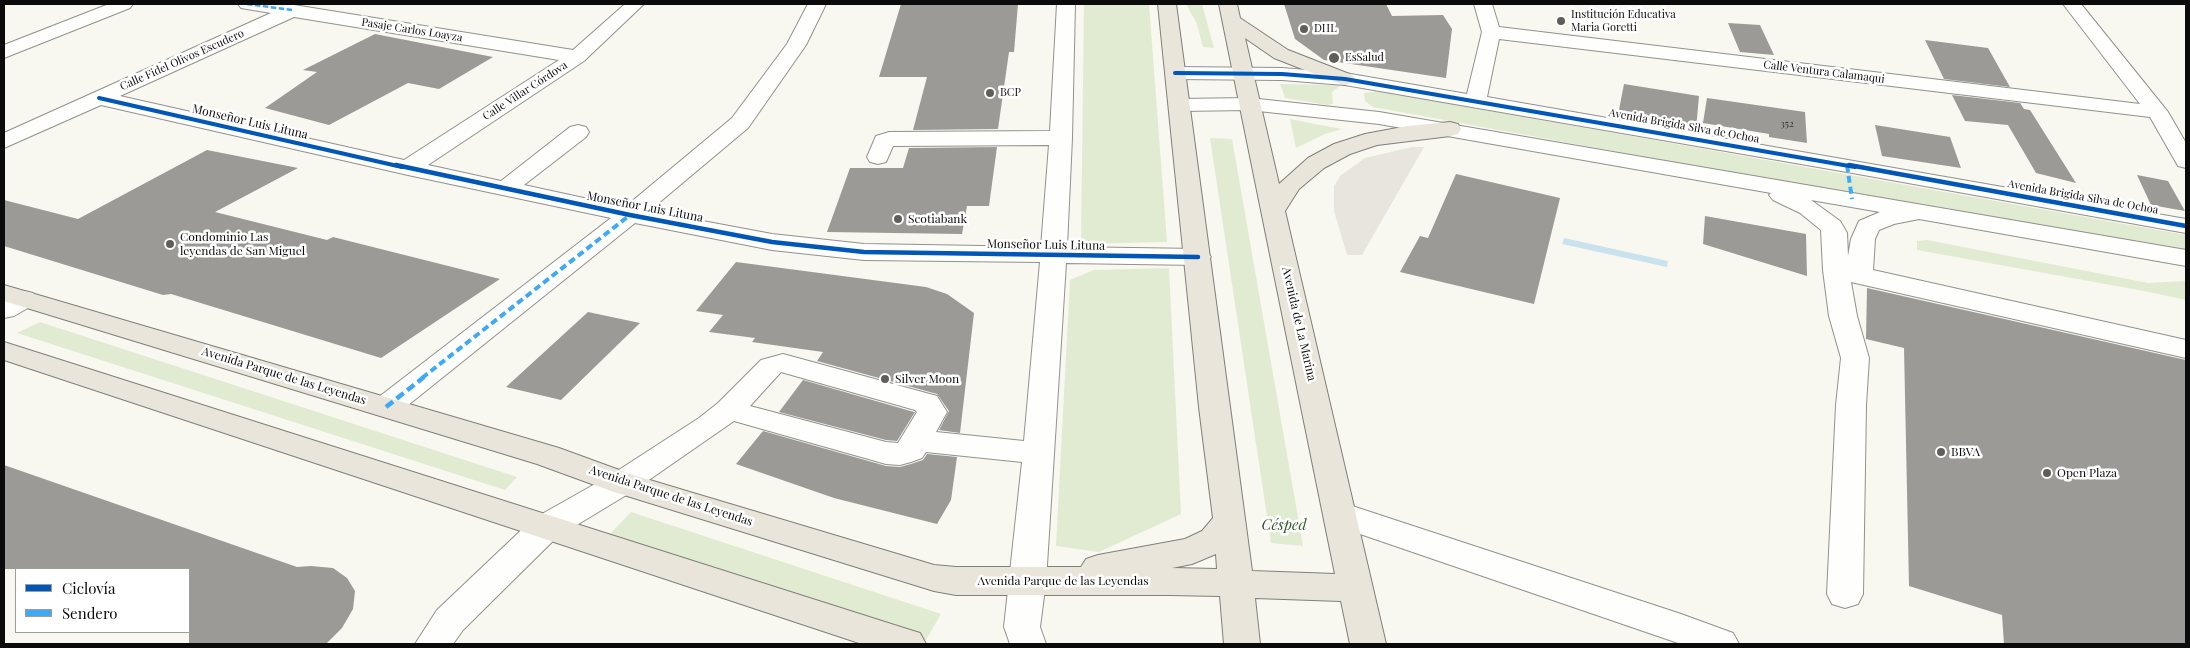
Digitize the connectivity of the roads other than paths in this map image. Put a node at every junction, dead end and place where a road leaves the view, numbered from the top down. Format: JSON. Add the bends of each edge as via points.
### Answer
{"nodes":[{"id":1,"x":124,"y":4,"type":"edge"},
{"id":2,"x":247,"y":4,"type":"edge"},
{"id":3,"x":635,"y":4,"type":"edge"},
{"id":4,"x":817,"y":4,"type":"edge"},
{"id":5,"x":1066,"y":4,"type":"edge"},
{"id":6,"x":1167,"y":4,"type":"edge"},
{"id":7,"x":1483,"y":4,"type":"edge"},
{"id":8,"x":2071,"y":4,"type":"edge"},
{"id":9,"x":299,"y":7,"type":"edge"},
{"id":10,"x":1230,"y":12,"type":"edge"},
{"id":11,"x":1491,"y":32,"type":"junction"},
{"id":12,"x":4,"y":52,"type":"edge"},
{"id":13,"x":578,"y":57,"type":"junction"},
{"id":14,"x":1175,"y":73,"type":"junction"},
{"id":15,"x":1242,"y":73,"type":"junction"},
{"id":16,"x":1345,"y":79,"type":"junction"},
{"id":17,"x":1388,"y":86,"type":"junction"},
{"id":18,"x":99,"y":98,"type":"junction"},
{"id":19,"x":1476,"y":100,"type":"junction"},
{"id":20,"x":1249,"y":104,"type":"junction"},
{"id":21,"x":1179,"y":105,"type":"junction"},
{"id":22,"x":2157,"y":112,"type":"junction"},
{"id":23,"x":1379,"y":118,"type":"junction"},
{"id":24,"x":1450,"y":129,"type":"junction"},
{"id":25,"x":578,"y":132,"type":"dead end"},
{"id":26,"x":1061,"y":138,"type":"junction"},
{"id":27,"x":4,"y":141,"type":"edge"},
{"id":28,"x":878,"y":157,"type":"dead end"},
{"id":29,"x":2186,"y":161,"type":"edge"},
{"id":30,"x":408,"y":168,"type":"junction"},
{"id":31,"x":1755,"y":182,"type":"junction"},
{"id":32,"x":506,"y":188,"type":"junction"},
{"id":33,"x":1273,"y":212,"type":"junction"},
{"id":34,"x":1924,"y":212,"type":"junction"},
{"id":35,"x":630,"y":215,"type":"junction"},
{"id":36,"x":2186,"y":226,"type":"edge"},
{"id":37,"x":1054,"y":255,"type":"junction"},
{"id":38,"x":1198,"y":257,"type":"junction"},
{"id":39,"x":2186,"y":258,"type":"edge"},
{"id":40,"x":1847,"y":273,"type":"junction"},
{"id":41,"x":10,"y":301,"type":"edge"},
{"id":42,"x":2186,"y":349,"type":"edge"},
{"id":43,"x":4,"y":351,"type":"edge"},
{"id":44,"x":386,"y":407,"type":"junction"},
{"id":45,"x":729,"y":410,"type":"junction"},
{"id":46,"x":916,"y":440,"type":"junction"},
{"id":47,"x":1038,"y":453,"type":"junction"},
{"id":48,"x":622,"y":483,"type":"junction"},
{"id":49,"x":1340,"y":514,"type":"junction"},
{"id":50,"x":1230,"y":522,"type":"junction"},
{"id":51,"x":545,"y":528,"type":"junction"},
{"id":52,"x":1028,"y":581,"type":"junction"},
{"id":53,"x":1237,"y":584,"type":"junction"},
{"id":54,"x":1356,"y":588,"type":"junction"},
{"id":55,"x":1845,"y":594,"type":"dead end"},
{"id":56,"x":433,"y":644,"type":"edge"},
{"id":57,"x":907,"y":644,"type":"edge"},
{"id":58,"x":1028,"y":644,"type":"edge"},
{"id":59,"x":1242,"y":644,"type":"edge"},
{"id":60,"x":1368,"y":644,"type":"edge"},
{"id":61,"x":1720,"y":644,"type":"edge"}],
"edges":[{"from":1,"to":12,"type":"street"},
{"from":2,"to":9,"type":"street","name":"Pasaje Carlos Loayza"},
{"from":3,"to":13,"type":"street","name":"Calle Villar Córdova"},
{"from":4,"to":35,"type":"street","via":[[796,45],[740,123]]},
{"from":5,"to":26,"type":"street"},
{"from":6,"to":14,"type":"main road"},
{"from":7,"to":11,"type":"street"},
{"from":8,"to":22,"type":"street"},
{"from":9,"to":13,"type":"street","name":"Pasaje Carlos Loayza"},
{"from":9,"to":18,"type":"street","name":"Calle Fidel Olivos Escudero"},
{"from":10,"to":15,"type":"main road","name":"Avenida de La Marina"},
{"from":10,"to":16,"type":"main road","via":[[1281,54]]},
{"from":11,"to":19,"type":"street"},
{"from":11,"to":22,"type":"street","name":"Calle Ventura Calamaqui"},
{"from":13,"to":30,"type":"street","name":"Calle Villar Córdova"},
{"from":14,"to":15,"type":"street","name":"Avenida Brigida Silva de Ochoa"},
{"from":14,"to":21,"type":"main road"},
{"from":15,"to":16,"type":"street","name":"Avenida Brigida Silva de Ochoa"},
{"from":15,"to":20,"type":"main road","name":"Avenida de La Marina"},
{"from":16,"to":17,"type":"street","name":"Avenida Brigida Silva de Ochoa"},
{"from":17,"to":19,"type":"street","name":"Avenida Brigida Silva de Ochoa"},
{"from":17,"to":23,"type":"street","via":[[1369,90],[1358,98],[1359,105],[1366,112]]},
{"from":18,"to":27,"type":"street","name":"Calle Fidel Olivos Escudero"},
{"from":18,"to":30,"type":"street","name":"Monseñor Luis Lituna"},
{"from":19,"to":36,"type":"street","name":"Avenida Brigida Silva de Ochoa"},
{"from":20,"to":21,"type":"street"},
{"from":20,"to":23,"type":"street"},
{"from":20,"to":33,"type":"main road","name":"Avenida de La Marina"},
{"from":21,"to":38,"type":"main road"},
{"from":22,"to":29,"type":"street"},
{"from":23,"to":24,"type":"street"},
{"from":24,"to":31,"type":"street"},
{"from":24,"to":33,"type":"main road","via":[[1408,133],[1342,150],[1316,163],[1290,185]]},
{"from":25,"to":32,"type":"street"},
{"from":26,"to":28,"type":"street","via":[[889,138],[884,141]]},
{"from":26,"to":37,"type":"street"},
{"from":30,"to":32,"type":"street","name":"Monseñor Luis Lituna"},
{"from":31,"to":34,"type":"street"},
{"from":31,"to":40,"type":"street","via":[[1809,208],[1831,226]]},
{"from":32,"to":35,"type":"street","name":"Monseñor Luis Lituna"},
{"from":33,"to":49,"type":"main road","name":"Avenida de La Marina"},
{"from":34,"to":39,"type":"street"},
{"from":34,"to":40,"type":"street","via":[[1888,217],[1868,226]]},
{"from":35,"to":37,"type":"street","name":"Monseñor Luis Lituna","via":[[772,242],[864,252]]},
{"from":35,"to":44,"type":"street"},
{"from":37,"to":38,"type":"street","name":"Monseñor Luis Lituna"},
{"from":37,"to":47,"type":"street"},
{"from":38,"to":50,"type":"main road"},
{"from":40,"to":42,"type":"street"},
{"from":40,"to":55,"type":"street","via":[[1844,316],[1855,358]]},
{"from":41,"to":44,"type":"main road","name":"Avenida Parque de las Leyendas"},
{"from":43,"to":51,"type":"main road"},
{"from":44,"to":48,"type":"main road","name":"Avenida Parque de las Leyendas","via":[[548,456]]},
{"from":45,"to":46,"type":"street","via":[[886,453],[900,454],[911,450]]},
{"from":45,"to":46,"type":"street","via":[[771,366],[784,363],[926,403],[932,412]]},
{"from":45,"to":48,"type":"street"},
{"from":46,"to":47,"type":"street"},
{"from":47,"to":52,"type":"street"},
{"from":48,"to":51,"type":"street"},
{"from":48,"to":52,"type":"main road","name":"Avenida Parque de las Leyendas","via":[[934,578]]},
{"from":49,"to":54,"type":"main road","name":"Avenida de La Marina"},
{"from":49,"to":61,"type":"street"},
{"from":50,"to":52,"type":"main road","via":[[1214,540],[1192,551]]},
{"from":50,"to":53,"type":"main road"},
{"from":51,"to":56,"type":"street","via":[[450,620]]},
{"from":51,"to":57,"type":"main road"},
{"from":52,"to":53,"type":"main road","name":"Avenida Parque de las Leyendas"},
{"from":52,"to":58,"type":"street","via":[[1022,627]]},
{"from":53,"to":54,"type":"main road","name":"Avenida Parque de las Leyendas"},
{"from":53,"to":59,"type":"main road"},
{"from":54,"to":60,"type":"main road","name":"Avenida de La Marina"}]}
